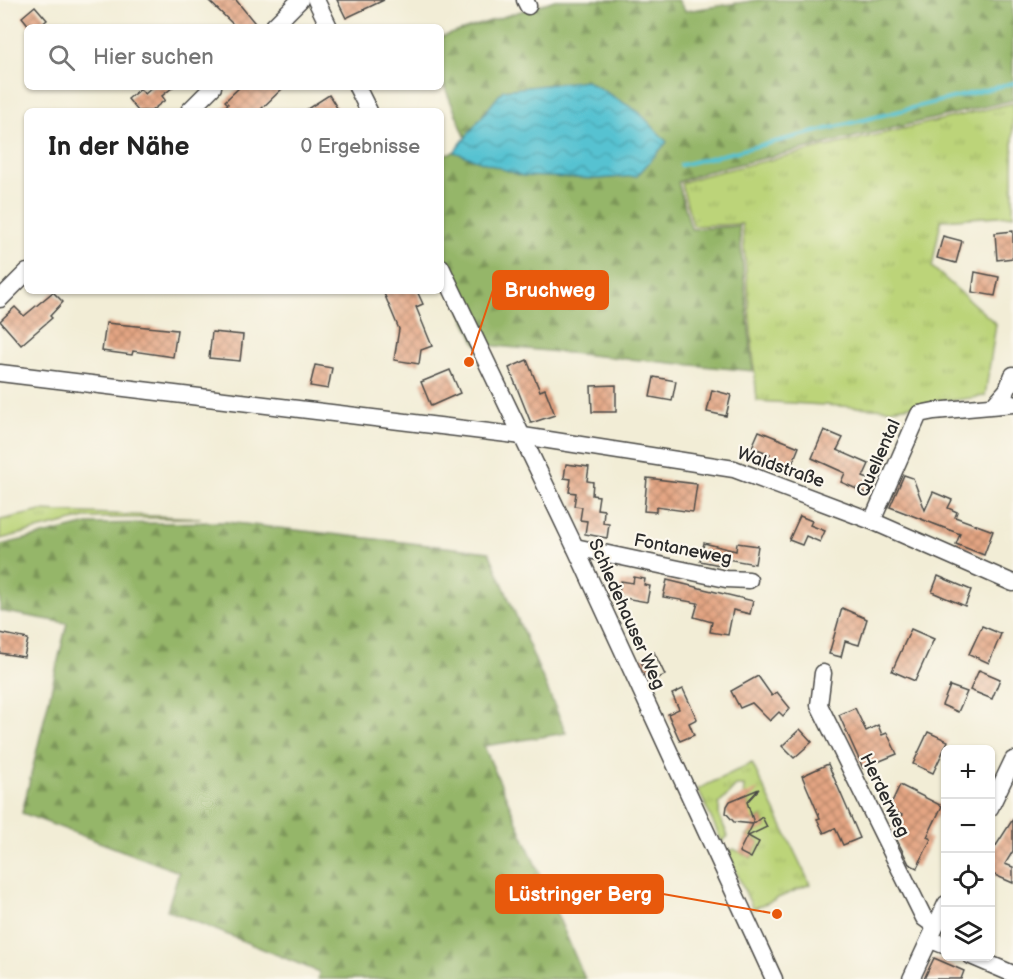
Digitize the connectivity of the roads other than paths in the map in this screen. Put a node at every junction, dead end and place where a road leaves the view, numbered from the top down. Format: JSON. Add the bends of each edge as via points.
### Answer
{"nodes":[{"id":1,"x":300,"y":0,"type":"edge"},
{"id":2,"x":316,"y":0,"type":"edge"},
{"id":3,"x":276,"y":24,"type":"edge"},
{"id":4,"x":328,"y":24,"type":"edge"},
{"id":5,"x":210,"y":90,"type":"edge"},
{"id":6,"x":358,"y":90,"type":"edge"},
{"id":7,"x":192,"y":108,"type":"edge"},
{"id":8,"x":368,"y":108,"type":"edge"},
{"id":9,"x":444,"y":274,"type":"edge"},
{"id":10,"x":24,"y":275,"type":"edge"},
{"id":11,"x":0,"y":299,"type":"edge"},
{"id":12,"x":0,"y":373,"type":"edge"},
{"id":13,"x":1013,"y":375,"type":"edge"},
{"id":14,"x":1013,"y":404,"type":"edge"},
{"id":15,"x":994,"y":405,"type":"junction"},
{"id":16,"x":523,"y":436,"type":"junction"},
{"id":17,"x":872,"y":521,"type":"junction"},
{"id":18,"x":575,"y":547,"type":"junction"},
{"id":19,"x":749,"y":580,"type":"dead end"},
{"id":20,"x":1013,"y":583,"type":"edge"},
{"id":21,"x":823,"y":673,"type":"dead end"},
{"id":22,"x":1013,"y":760,"type":"edge"},
{"id":23,"x":994,"y":799,"type":"edge"},
{"id":24,"x":944,"y":907,"type":"edge"},
{"id":25,"x":937,"y":938,"type":"edge"},
{"id":26,"x":981,"y":961,"type":"edge"},
{"id":27,"x":1013,"y":974,"type":"edge"},
{"id":28,"x":774,"y":979,"type":"edge"},
{"id":29,"x":911,"y":979,"type":"edge"}],
"edges":[{"from":1,"to":3,"type":"street"},
{"from":2,"to":4,"type":"street"},
{"from":5,"to":7,"type":"street"},
{"from":6,"to":8,"type":"street"},
{"from":9,"to":16,"type":"street","name":"Schledehauser Weg"},
{"from":10,"to":11,"type":"street"},
{"from":12,"to":16,"type":"street","name":"Waldstraße"},
{"from":13,"to":15,"type":"street"},
{"from":14,"to":15,"type":"street","name":"Quellental"},
{"from":15,"to":17,"type":"street","name":"Quellental","via":[[919,414]]},
{"from":16,"to":17,"type":"street","name":"Waldstraße","via":[[734,470]]},
{"from":16,"to":18,"type":"street","name":"Schledehauser Weg"},
{"from":17,"to":20,"type":"street","name":"Waldstraße"},
{"from":18,"to":19,"type":"street","name":"Fontaneweg","via":[[726,579]]},
{"from":18,"to":28,"type":"street","name":"Schledehauser Weg"},
{"from":21,"to":25,"type":"street","name":"Herderweg","via":[[819,705]]},
{"from":22,"to":23,"type":"street"},
{"from":24,"to":25,"type":"street"},
{"from":25,"to":29,"type":"street"},
{"from":26,"to":27,"type":"street"}]}
